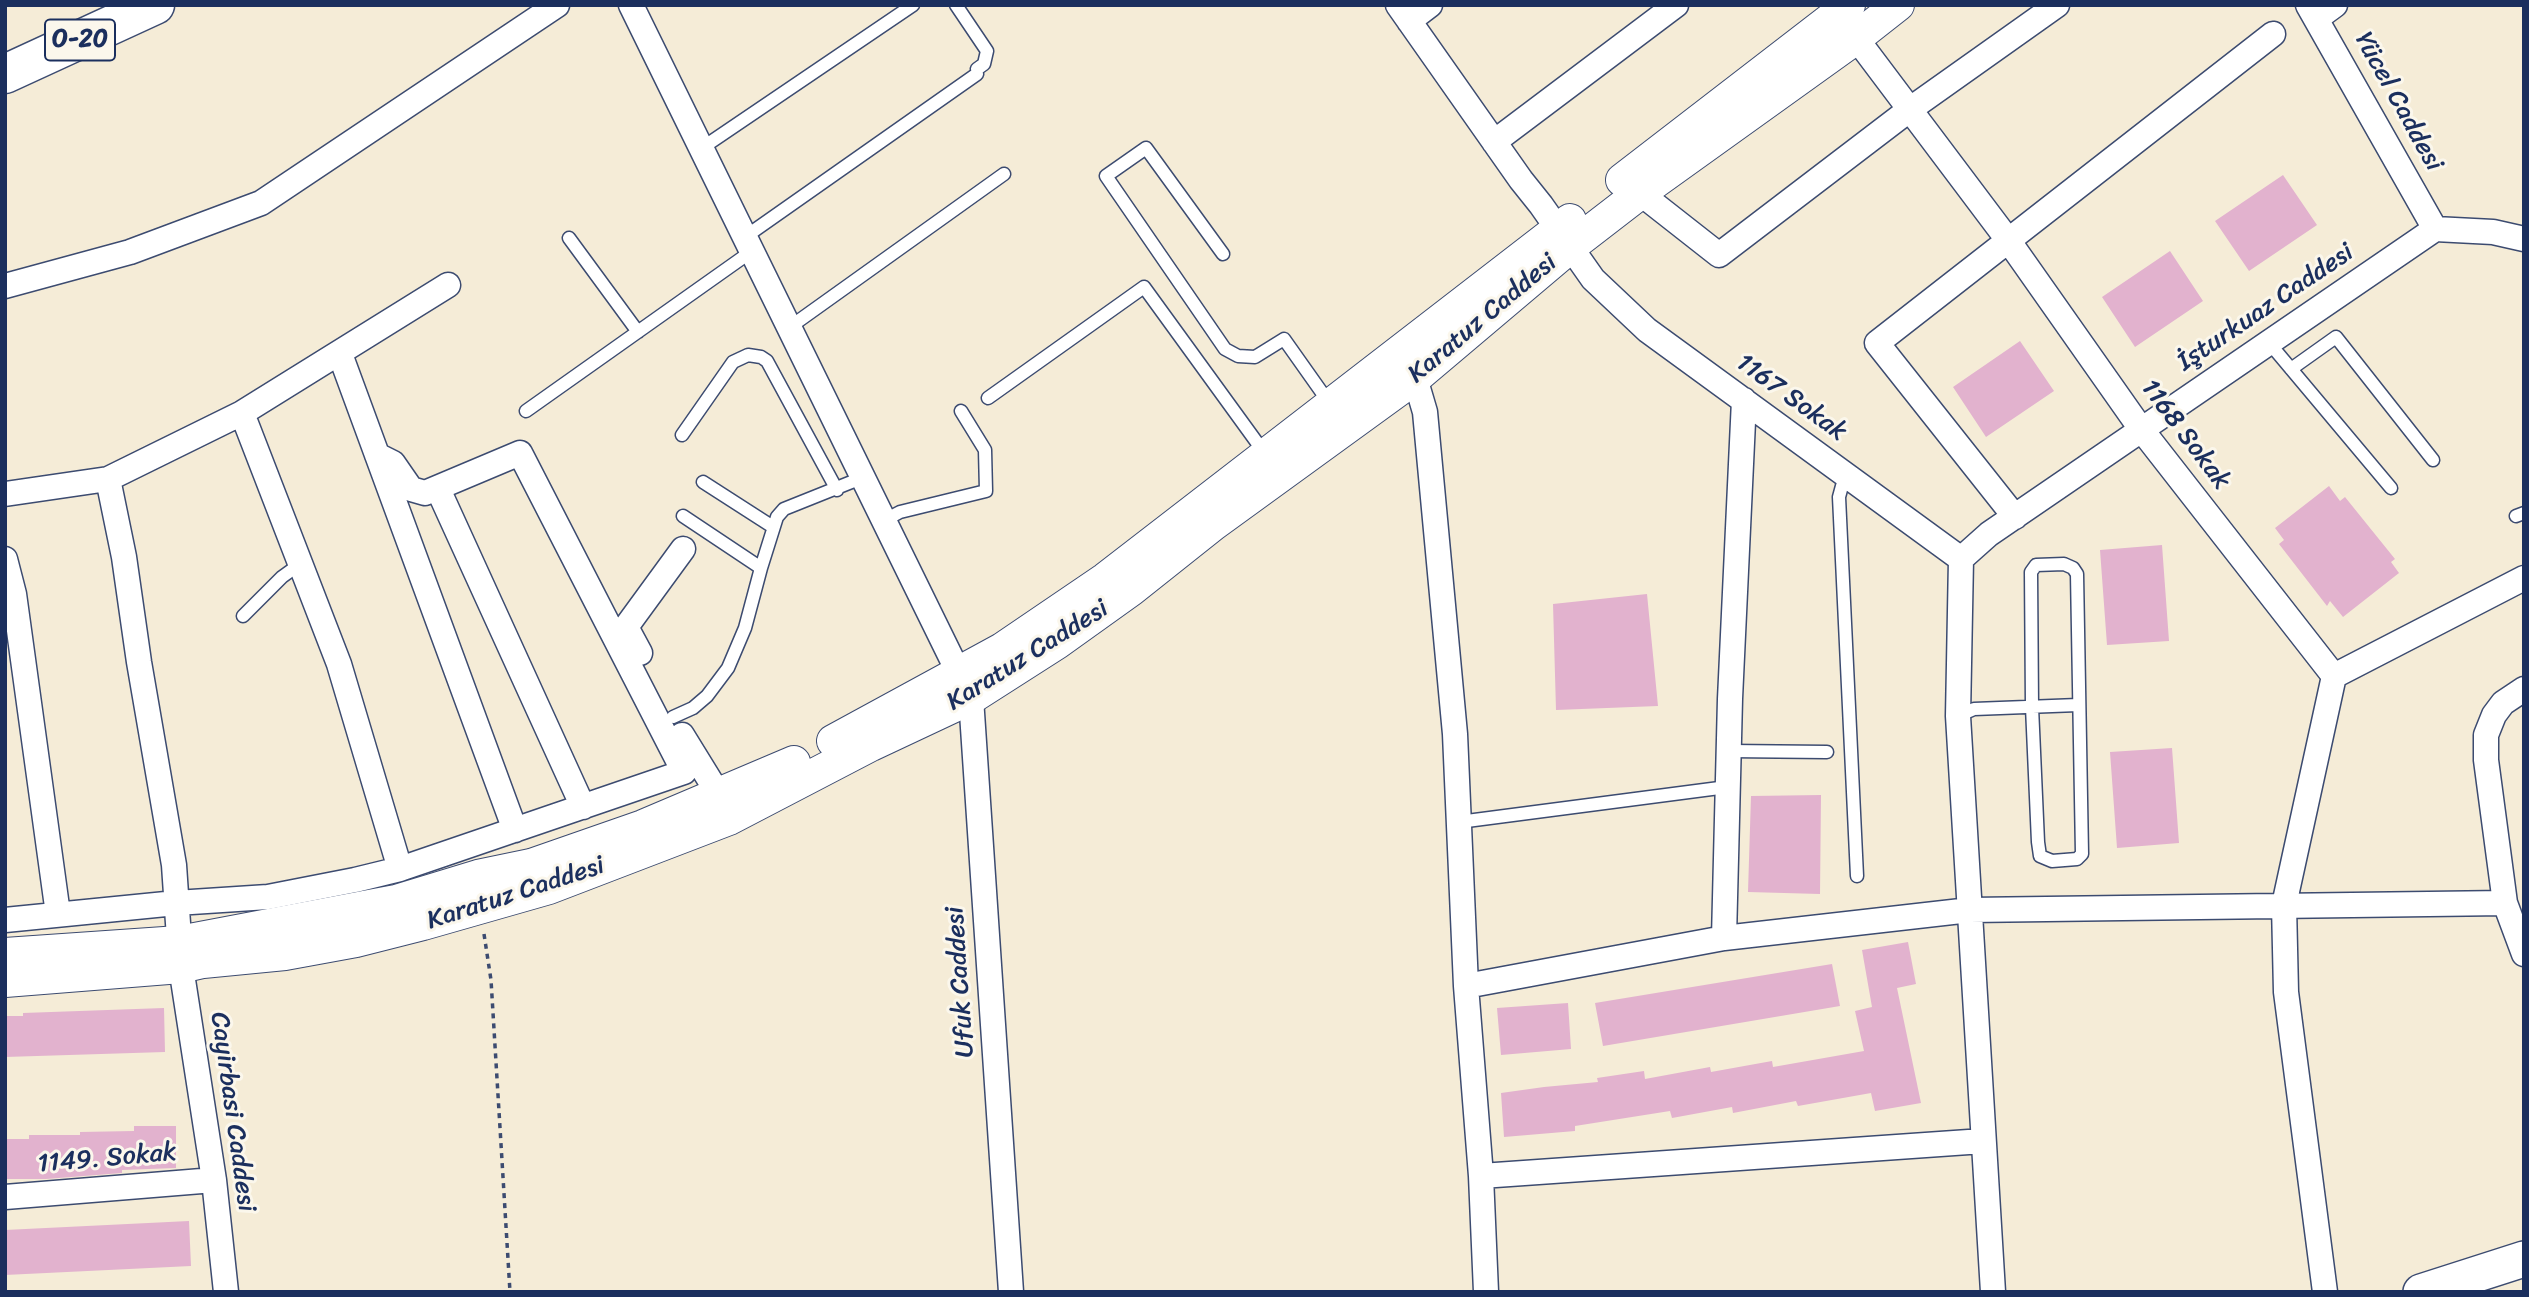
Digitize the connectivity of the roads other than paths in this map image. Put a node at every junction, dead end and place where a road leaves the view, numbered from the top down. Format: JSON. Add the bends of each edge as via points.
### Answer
{"nodes":[{"id":1,"x":155,"y":5,"type":"edge"},
{"id":2,"x":557,"y":5,"type":"edge"},
{"id":3,"x":631,"y":5,"type":"edge"},
{"id":4,"x":913,"y":5,"type":"edge"},
{"id":5,"x":956,"y":5,"type":"edge"},
{"id":6,"x":1430,"y":5,"type":"edge"},
{"id":7,"x":1676,"y":5,"type":"edge"},
{"id":8,"x":1849,"y":5,"type":"edge"},
{"id":9,"x":2057,"y":5,"type":"edge"},
{"id":10,"x":1886,"y":9,"type":"edge"},
{"id":11,"x":2320,"y":10,"type":"edge"},
{"id":12,"x":1404,"y":13,"type":"edge"},
{"id":13,"x":2273,"y":34,"type":"dead end"},
{"id":14,"x":1856,"y":38,"type":"junction"},
{"id":15,"x":5,"y":74,"type":"edge"},
{"id":16,"x":1909,"y":110,"type":"junction"},
{"id":17,"x":1494,"y":142,"type":"junction"},
{"id":18,"x":702,"y":149,"type":"junction"},
{"id":19,"x":1004,"y":174,"type":"dead end"},
{"id":20,"x":1640,"y":193,"type":"junction"},
{"id":21,"x":2435,"y":229,"type":"junction"},
{"id":22,"x":569,"y":238,"type":"dead end"},
{"id":23,"x":1564,"y":238,"type":"junction"},
{"id":24,"x":2524,"y":239,"type":"edge"},
{"id":25,"x":2008,"y":240,"type":"junction"},
{"id":26,"x":749,"y":244,"type":"junction"},
{"id":27,"x":1223,"y":254,"type":"dead end"},
{"id":28,"x":448,"y":285,"type":"dead end"},
{"id":29,"x":5,"y":286,"type":"edge"},
{"id":30,"x":790,"y":327,"type":"junction"},
{"id":31,"x":638,"y":332,"type":"junction"},
{"id":32,"x":2270,"y":341,"type":"junction"},
{"id":33,"x":340,"y":354,"type":"junction"},
{"id":34,"x":2291,"y":369,"type":"junction"},
{"id":35,"x":1415,"y":377,"type":"junction"},
{"id":36,"x":988,"y":398,"type":"dead end"},
{"id":37,"x":1744,"y":400,"type":"junction"},
{"id":38,"x":1331,"y":405,"type":"junction"},
{"id":39,"x":526,"y":411,"type":"dead end"},
{"id":40,"x":961,"y":411,"type":"dead end"},
{"id":41,"x":242,"y":413,"type":"junction"},
{"id":42,"x":2141,"y":429,"type":"junction"},
{"id":43,"x":682,"y":435,"type":"dead end"},
{"id":44,"x":377,"y":455,"type":"junction"},
{"id":45,"x":1266,"y":455,"type":"junction"},
{"id":46,"x":2433,"y":460,"type":"dead end"},
{"id":47,"x":864,"y":477,"type":"junction"},
{"id":48,"x":1848,"y":477,"type":"junction"},
{"id":49,"x":108,"y":479,"type":"junction"},
{"id":50,"x":703,"y":482,"type":"dead end"},
{"id":51,"x":2391,"y":488,"type":"dead end"},
{"id":52,"x":438,"y":489,"type":"junction"},
{"id":53,"x":837,"y":490,"type":"junction"},
{"id":54,"x":5,"y":494,"type":"edge"},
{"id":55,"x":683,"y":516,"type":"dead end"},
{"id":56,"x":2014,"y":517,"type":"junction"},
{"id":57,"x":885,"y":520,"type":"junction"},
{"id":58,"x":773,"y":527,"type":"junction"},
{"id":59,"x":683,"y":550,"type":"dead end"},
{"id":60,"x":5,"y":559,"type":"edge"},
{"id":61,"x":1961,"y":559,"type":"junction"},
{"id":62,"x":300,"y":564,"type":"junction"},
{"id":63,"x":761,"y":568,"type":"junction"},
{"id":64,"x":2524,"y":578,"type":"edge"},
{"id":65,"x":243,"y":616,"type":"dead end"},
{"id":66,"x":2334,"y":676,"type":"junction"},
{"id":67,"x":966,"y":684,"type":"junction"},
{"id":68,"x":2524,"y":689,"type":"edge"},
{"id":69,"x":2078,"y":705,"type":"junction"},
{"id":70,"x":2032,"y":707,"type":"junction"},
{"id":71,"x":1958,"y":716,"type":"junction"},
{"id":72,"x":673,"y":717,"type":"junction"},
{"id":73,"x":1729,"y":751,"type":"junction"},
{"id":74,"x":1827,"y":752,"type":"dead end"},
{"id":75,"x":1727,"y":787,"type":"junction"},
{"id":76,"x":583,"y":807,"type":"junction"},
{"id":77,"x":724,"y":807,"type":"junction"},
{"id":78,"x":1459,"y":821,"type":"junction"},
{"id":79,"x":515,"y":830,"type":"junction"},
{"id":80,"x":400,"y":869,"type":"junction"},
{"id":81,"x":1857,"y":876,"type":"dead end"},
{"id":82,"x":176,"y":903,"type":"junction"},
{"id":83,"x":2505,"y":903,"type":"junction"},
{"id":84,"x":2284,"y":905,"type":"junction"},
{"id":85,"x":1970,"y":909,"type":"junction"},
{"id":86,"x":58,"y":914,"type":"junction"},
{"id":87,"x":5,"y":920,"type":"edge"},
{"id":88,"x":1724,"y":938,"type":"junction"},
{"id":89,"x":5,"y":954,"type":"edge"},
{"id":90,"x":180,"y":954,"type":"junction"},
{"id":91,"x":2524,"y":954,"type":"edge"},
{"id":92,"x":5,"y":981,"type":"edge"},
{"id":93,"x":1466,"y":986,"type":"junction"},
{"id":94,"x":1983,"y":1142,"type":"junction"},
{"id":95,"x":1481,"y":1175,"type":"junction"},
{"id":96,"x":214,"y":1180,"type":"junction"},
{"id":97,"x":5,"y":1197,"type":"edge"},
{"id":98,"x":2524,"y":1259,"type":"edge"},
{"id":99,"x":226,"y":1292,"type":"edge"},
{"id":100,"x":1011,"y":1292,"type":"edge"},
{"id":101,"x":1486,"y":1292,"type":"edge"},
{"id":102,"x":1993,"y":1292,"type":"edge"},
{"id":103,"x":2325,"y":1292,"type":"edge"},
{"id":104,"x":2420,"y":1292,"type":"edge"}],
"edges":[{"from":1,"to":15,"type":"highway","number":"O-20"},
{"from":2,"to":29,"type":"street","via":[[261,203],[130,252]]},
{"from":3,"to":18,"type":"street"},
{"from":4,"to":18,"type":"lane"},
{"from":5,"to":26,"type":"lane","via":[[987,51],[977,71]]},
{"from":6,"to":12,"type":"street"},
{"from":7,"to":17,"type":"street"},
{"from":8,"to":23,"type":"street","name":"Karatuz Caddesi"},
{"from":9,"to":16,"type":"street"},
{"from":10,"to":14,"type":"street","name":"Karatuz Caddesi"},
{"from":11,"to":21,"type":"street","name":"Yücel Caddesi"},
{"from":12,"to":17,"type":"street","name":"1167 Sokak"},
{"from":13,"to":25,"type":"street"},
{"from":14,"to":16,"type":"street","name":"1168 Sokak"},
{"from":14,"to":20,"type":"street","name":"Karatuz Caddesi"},
{"from":16,"to":20,"type":"street","via":[[1719,255]]},
{"from":16,"to":25,"type":"street","name":"1168 Sokak"},
{"from":17,"to":23,"type":"street","name":"1167 Sokak"},
{"from":18,"to":26,"type":"street"},
{"from":19,"to":30,"type":"lane"},
{"from":20,"to":23,"type":"street","name":"Karatuz Caddesi"},
{"from":21,"to":24,"type":"street"},
{"from":21,"to":32,"type":"street","name":"İşturkuaz Caddesi"},
{"from":22,"to":31,"type":"lane"},
{"from":23,"to":35,"type":"street","name":"Karatuz Caddesi"},
{"from":23,"to":37,"type":"street","name":"1167 Sokak","via":[[1593,279],[1647,330]]},
{"from":23,"to":38,"type":"street"},
{"from":25,"to":42,"type":"street","name":"1168 Sokak"},
{"from":25,"to":56,"type":"street","via":[[1877,343]]},
{"from":26,"to":30,"type":"street"},
{"from":26,"to":31,"type":"lane"},
{"from":27,"to":38,"type":"lane","via":[[1146,148],[1106,176],[1225,349],[1238,356],[1255,356],[1284,339]]},
{"from":28,"to":33,"type":"street"},
{"from":30,"to":47,"type":"street"},
{"from":31,"to":39,"type":"lane"},
{"from":32,"to":34,"type":"lane"},
{"from":32,"to":42,"type":"street","name":"İşturkuaz Caddesi"},
{"from":33,"to":41,"type":"street"},
{"from":33,"to":44,"type":"street"},
{"from":34,"to":46,"type":"lane","via":[[2336,337]]},
{"from":34,"to":51,"type":"lane"},
{"from":35,"to":67,"type":"street","name":"Karatuz Caddesi","via":[[1079,628]]},
{"from":35,"to":78,"type":"street","via":[[1425,412]]},
{"from":36,"to":45,"type":"lane","via":[[1144,288]]},
{"from":37,"to":48,"type":"street","name":"1167 Sokak"},
{"from":37,"to":73,"type":"street"},
{"from":38,"to":45,"type":"street"},
{"from":40,"to":57,"type":"lane","via":[[985,450],[986,491],[900,512]]},
{"from":41,"to":49,"type":"street"},
{"from":41,"to":62,"type":"street"},
{"from":42,"to":56,"type":"street","name":"İşturkuaz Caddesi"},
{"from":42,"to":66,"type":"street","name":"1168 Sokak"},
{"from":43,"to":53,"type":"lane","via":[[733,362],[748,355],[761,357]]},
{"from":44,"to":52,"type":"street","via":[[393,464],[411,489],[425,493]]},
{"from":44,"to":79,"type":"street"},
{"from":45,"to":67,"type":"street","via":[[1105,579],[1002,649]]},
{"from":47,"to":53,"type":"lane"},
{"from":47,"to":57,"type":"street"},
{"from":48,"to":61,"type":"street","name":"1167 Sokak"},
{"from":48,"to":81,"type":"lane","via":[[1839,498]]},
{"from":49,"to":54,"type":"street"},
{"from":49,"to":82,"type":"street","name":"Cayirbasi Caddesi","via":[[174,865]]},
{"from":50,"to":58,"type":"lane"},
{"from":52,"to":76,"type":"street"},
{"from":52,"to":76,"type":"street","via":[[520,453],[684,772]]},
{"from":53,"to":58,"type":"lane","via":[[784,509]]},
{"from":55,"to":63,"type":"lane"},
{"from":56,"to":61,"type":"street","name":"İşturkuaz Caddesi"},
{"from":57,"to":67,"type":"street"},
{"from":58,"to":63,"type":"lane"},
{"from":59,"to":72,"type":"street","via":[[626,627]]},
{"from":60,"to":86,"type":"street","via":[[14,594]]},
{"from":61,"to":71,"type":"street"},
{"from":62,"to":65,"type":"lane"},
{"from":62,"to":80,"type":"street","via":[[339,664]]},
{"from":63,"to":72,"type":"lane","via":[[745,628],[722,678],[701,702]]},
{"from":64,"to":66,"type":"street"},
{"from":66,"to":84,"type":"street"},
{"from":67,"to":77,"type":"street","name":"Karatuz Caddesi","via":[[871,745]]},
{"from":67,"to":100,"type":"street","name":"Ufuk Caddesi"},
{"from":68,"to":83,"type":"street","via":[[2503,703],[2486,735]]},
{"from":69,"to":70,"type":"lane"},
{"from":69,"to":70,"type":"lane","via":[[2077,574],[2064,564],[2044,564],[2031,572]]},
{"from":69,"to":70,"type":"lane","via":[[2082,853],[2077,859],[2052,861],[2040,856],[2038,842]]},
{"from":70,"to":71,"type":"lane","via":[[1974,709]]},
{"from":71,"to":85,"type":"street"},
{"from":72,"to":77,"type":"street"},
{"from":73,"to":74,"type":"lane"},
{"from":73,"to":75,"type":"street"},
{"from":75,"to":78,"type":"lane"},
{"from":75,"to":88,"type":"street"},
{"from":76,"to":79,"type":"street"},
{"from":77,"to":90,"type":"street","via":[[643,826],[531,865]]},
{"from":77,"to":90,"type":"street","name":"Karatuz Caddesi","via":[[548,888],[423,925],[285,954],[203,962]]},
{"from":78,"to":93,"type":"street"},
{"from":79,"to":80,"type":"street"},
{"from":80,"to":82,"type":"street","via":[[268,897]]},
{"from":82,"to":86,"type":"street"},
{"from":82,"to":90,"type":"street","name":"Cayirbasi Caddesi"},
{"from":83,"to":84,"type":"street"},
{"from":83,"to":91,"type":"street"},
{"from":84,"to":85,"type":"street"},
{"from":84,"to":103,"type":"street","via":[[2286,992]]},
{"from":85,"to":88,"type":"street"},
{"from":85,"to":94,"type":"street"},
{"from":86,"to":87,"type":"street"},
{"from":88,"to":93,"type":"street"},
{"from":89,"to":90,"type":"street"},
{"from":90,"to":92,"type":"street","name":"Karatuz Caddesi"},
{"from":90,"to":96,"type":"street","name":"Cayirbasi Caddesi"},
{"from":93,"to":95,"type":"street"},
{"from":94,"to":95,"type":"street"},
{"from":94,"to":102,"type":"street"},
{"from":95,"to":101,"type":"street"},
{"from":96,"to":97,"type":"street","name":"1149. Sokak"},
{"from":96,"to":99,"type":"street","name":"Cayirbasi Caddesi"},
{"from":98,"to":104,"type":"main road"}]}
